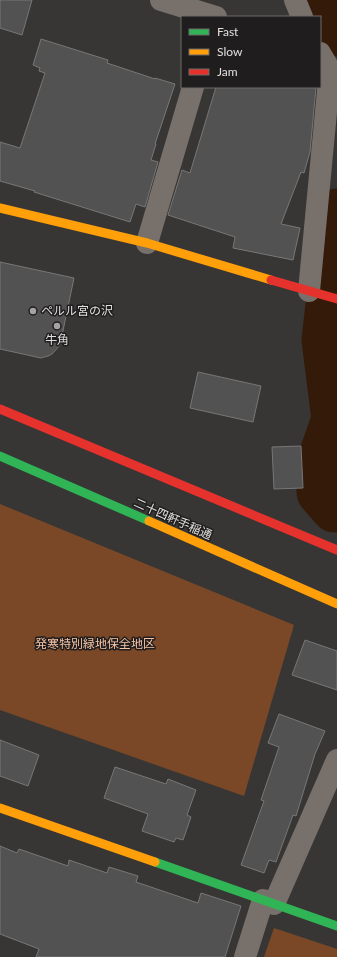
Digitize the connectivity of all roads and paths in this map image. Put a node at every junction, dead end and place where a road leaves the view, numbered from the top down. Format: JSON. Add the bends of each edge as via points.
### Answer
{"nodes":[{"id":1,"x":161,"y":0,"type":"edge"},
{"id":2,"x":295,"y":0,"type":"edge"},
{"id":3,"x":211,"y":16,"type":"edge"},
{"id":4,"x":302,"y":16,"type":"edge"},
{"id":5,"x":326,"y":53,"type":"edge"},
{"id":6,"x":193,"y":88,"type":"edge"},
{"id":7,"x":0,"y":208,"type":"edge"},
{"id":8,"x":147,"y":243,"type":"junction"},
{"id":9,"x":313,"y":292,"type":"junction"},
{"id":10,"x":337,"y":299,"type":"edge"},
{"id":11,"x":0,"y":409,"type":"edge"},
{"id":12,"x":0,"y":456,"type":"edge"},
{"id":13,"x":337,"y":550,"type":"edge"},
{"id":14,"x":337,"y":604,"type":"edge"},
{"id":15,"x":337,"y":760,"type":"edge"},
{"id":16,"x":0,"y":808,"type":"edge"},
{"id":17,"x":268,"y":902,"type":"junction"},
{"id":18,"x":337,"y":926,"type":"edge"},
{"id":19,"x":244,"y":957,"type":"edge"}],
"edges":[{"from":1,"to":3,"type":"street"},
{"from":2,"to":4,"type":"street"},
{"from":5,"to":9,"type":"street","via":[[330,70]]},
{"from":6,"to":8,"type":"street"},
{"from":7,"to":8,"type":"street"},
{"from":8,"to":9,"type":"street"},
{"from":9,"to":10,"type":"street"},
{"from":11,"to":13,"type":"street"},
{"from":12,"to":14,"type":"street","name":"二十四軒手稲通"},
{"from":15,"to":17,"type":"street"},
{"from":16,"to":17,"type":"street"},
{"from":17,"to":18,"type":"street"},
{"from":17,"to":19,"type":"street"}]}
